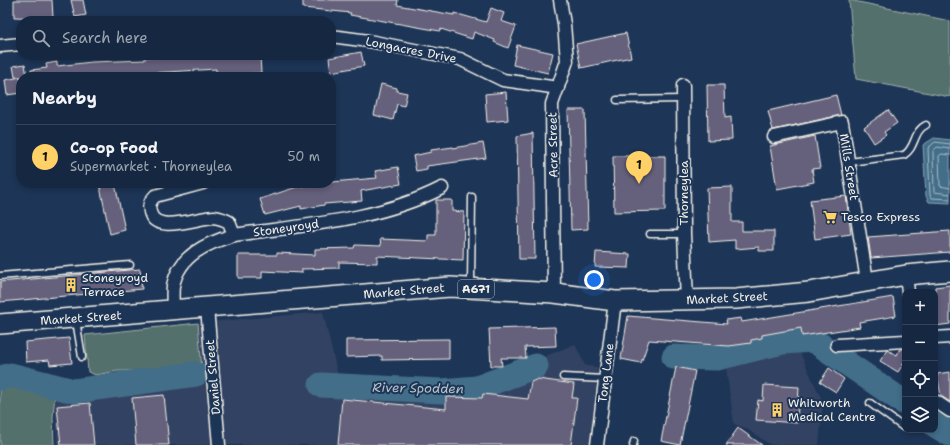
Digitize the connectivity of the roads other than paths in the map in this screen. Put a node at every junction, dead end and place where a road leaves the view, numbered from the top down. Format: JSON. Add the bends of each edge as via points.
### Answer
{"nodes":[{"id":1,"x":560,"y":0,"type":"edge"},
{"id":2,"x":336,"y":37,"type":"edge"},
{"id":3,"x":16,"y":44,"type":"edge"},
{"id":4,"x":0,"y":46,"type":"edge"},
{"id":5,"x":683,"y":85,"type":"dead end"},
{"id":6,"x":558,"y":88,"type":"junction"},
{"id":7,"x":683,"y":99,"type":"junction"},
{"id":8,"x":617,"y":100,"type":"dead end"},
{"id":9,"x":926,"y":125,"type":"dead end"},
{"id":10,"x":774,"y":137,"type":"dead end"},
{"id":11,"x":848,"y":162,"type":"junction"},
{"id":12,"x":185,"y":188,"type":"edge"},
{"id":13,"x":442,"y":188,"type":"dead end"},
{"id":14,"x":472,"y":197,"type":"dead end"},
{"id":15,"x":650,"y":234,"type":"dead end"},
{"id":16,"x":684,"y":234,"type":"junction"},
{"id":17,"x":234,"y":235,"type":"junction"},
{"id":18,"x":130,"y":265,"type":"dead end"},
{"id":19,"x":950,"y":271,"type":"edge"},
{"id":20,"x":0,"y":276,"type":"edge"},
{"id":21,"x":867,"y":282,"type":"junction"},
{"id":22,"x":907,"y":284,"type":"edge"},
{"id":23,"x":471,"y":289,"type":"junction"},
{"id":24,"x":554,"y":293,"type":"junction"},
{"id":25,"x":687,"y":300,"type":"junction"},
{"id":26,"x":615,"y":301,"type":"junction"},
{"id":27,"x":208,"y":308,"type":"junction"},
{"id":28,"x":173,"y":311,"type":"junction"},
{"id":29,"x":76,"y":319,"type":"junction"},
{"id":30,"x":0,"y":324,"type":"edge"},
{"id":31,"x":950,"y":336,"type":"edge"},
{"id":32,"x":938,"y":338,"type":"edge"},
{"id":33,"x":902,"y":342,"type":"edge"},
{"id":34,"x":837,"y":345,"type":"dead end"},
{"id":35,"x":82,"y":357,"type":"dead end"},
{"id":36,"x":563,"y":376,"type":"dead end"},
{"id":37,"x":605,"y":379,"type":"junction"},
{"id":38,"x":870,"y":403,"type":"dead end"},
{"id":39,"x":938,"y":403,"type":"edge"},
{"id":40,"x":950,"y":411,"type":"edge"},
{"id":41,"x":902,"y":426,"type":"edge"},
{"id":42,"x":219,"y":445,"type":"edge"},
{"id":43,"x":597,"y":445,"type":"edge"}],
"edges":[{"from":1,"to":6,"type":"street","name":"Acre Street","via":[[567,61]]},
{"from":2,"to":6,"type":"street","name":"Longacres Drive","via":[[460,59],[503,80]]},
{"from":3,"to":4,"type":"street"},
{"from":5,"to":7,"type":"street","name":"Thorneylea"},
{"from":6,"to":24,"type":"street","name":"Acre Street","via":[[552,104]]},
{"from":7,"to":8,"type":"lane"},
{"from":7,"to":16,"type":"street","name":"Thorneylea"},
{"from":9,"to":11,"type":"lane","via":[[918,131],[909,152],[904,155]]},
{"from":10,"to":11,"type":"street","name":"Mills Street","via":[[842,122]]},
{"from":11,"to":21,"type":"street","name":"Mills Street"},
{"from":12,"to":17,"type":"street","via":[[155,196],[150,200],[152,219],[168,224],[222,218],[229,222]]},
{"from":13,"to":17,"type":"street","name":"Stoneyroyd","via":[[429,195],[362,217]]},
{"from":14,"to":23,"type":"lane"},
{"from":15,"to":16,"type":"lane"},
{"from":16,"to":25,"type":"street","name":"Thorneylea"},
{"from":17,"to":28,"type":"street","name":"Stoneyroyd","via":[[197,251],[181,266],[173,287]]},
{"from":18,"to":20,"type":"lane"},
{"from":19,"to":22,"type":"main road","name":"Market Street","number":"A671"},
{"from":21,"to":22,"type":"main road","name":"Market Street","number":"A671"},
{"from":21,"to":25,"type":"main road","name":"Market Street","number":"A671","via":[[809,292],[736,299]]},
{"from":23,"to":24,"type":"main road","name":"Market Street","number":"A671"},
{"from":23,"to":27,"type":"main road","name":"Market Street","number":"A671","via":[[450,287]]},
{"from":24,"to":26,"type":"main road","name":"Market Street","number":"A671"},
{"from":25,"to":26,"type":"main road","name":"Market Street","number":"A671"},
{"from":26,"to":37,"type":"street","name":"Tong Lane"},
{"from":27,"to":28,"type":"main road","name":"Market Street","number":"A671"},
{"from":27,"to":42,"type":"street","name":"Daniel Street"},
{"from":28,"to":29,"type":"main road","name":"Market Street","number":"A671"},
{"from":29,"to":30,"type":"main road","name":"Market Street","number":"A671"},
{"from":29,"to":35,"type":"lane"},
{"from":31,"to":32,"type":"street"},
{"from":33,"to":34,"type":"street"},
{"from":36,"to":37,"type":"lane"},
{"from":37,"to":43,"type":"street","name":"Tong Lane"},
{"from":38,"to":41,"type":"lane"},
{"from":39,"to":40,"type":"street"}]}
